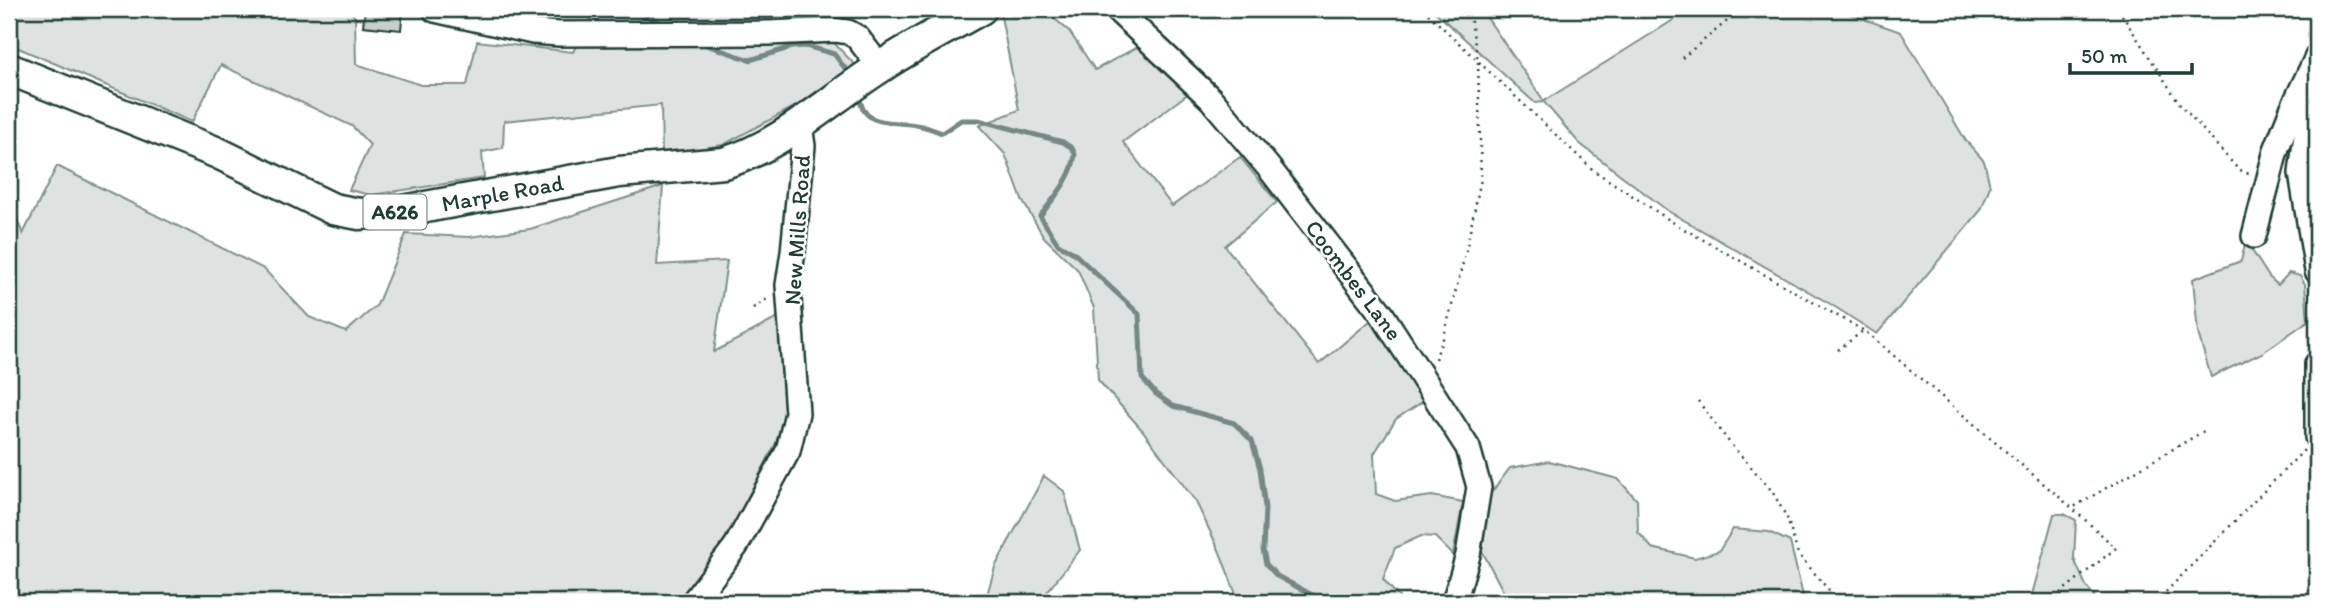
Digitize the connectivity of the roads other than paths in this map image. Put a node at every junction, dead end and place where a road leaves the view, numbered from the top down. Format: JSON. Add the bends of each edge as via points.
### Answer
{"nodes":[{"id":1,"x":981,"y":9,"type":"edge"},
{"id":2,"x":1116,"y":9,"type":"edge"},
{"id":3,"x":435,"y":10,"type":"edge"},
{"id":4,"x":2317,"y":57,"type":"edge"},
{"id":5,"x":9,"y":69,"type":"edge"},
{"id":6,"x":872,"y":73,"type":"junction"},
{"id":7,"x":2317,"y":82,"type":"edge"},
{"id":8,"x":797,"y":124,"type":"junction"},
{"id":9,"x":2254,"y":236,"type":"dead end"},
{"id":10,"x":2317,"y":271,"type":"edge"},
{"id":11,"x":2317,"y":364,"type":"edge"},
{"id":12,"x":2317,"y":436,"type":"edge"},
{"id":13,"x":693,"y":602,"type":"edge"},
{"id":14,"x":1454,"y":602,"type":"edge"}],
"edges":[{"from":1,"to":6,"type":"main road","name":"Marple Road","number":"A626"},
{"from":2,"to":14,"type":"street","name":"Coombes Lane","via":[[1211,99],[1269,168],[1381,313],[1468,448],[1479,486],[1468,555]]},
{"from":3,"to":6,"type":"street","via":[[558,34],[835,30],[858,37]]},
{"from":4,"to":9,"type":"street","via":[[2276,150]]},
{"from":5,"to":8,"type":"main road","name":"Marple Road","number":"A626","via":[[218,153],[333,209],[359,214],[403,211],[619,172],[724,163],[768,144]]},
{"from":6,"to":8,"type":"main road","name":"Marple Road","number":"A626"},
{"from":7,"to":10,"type":"street","via":[[2301,173]]},
{"from":8,"to":13,"type":"street","name":"New Mills Road","via":[[803,146],[788,285],[797,414],[788,451],[736,546]]},
{"from":11,"to":12,"type":"street"}]}
